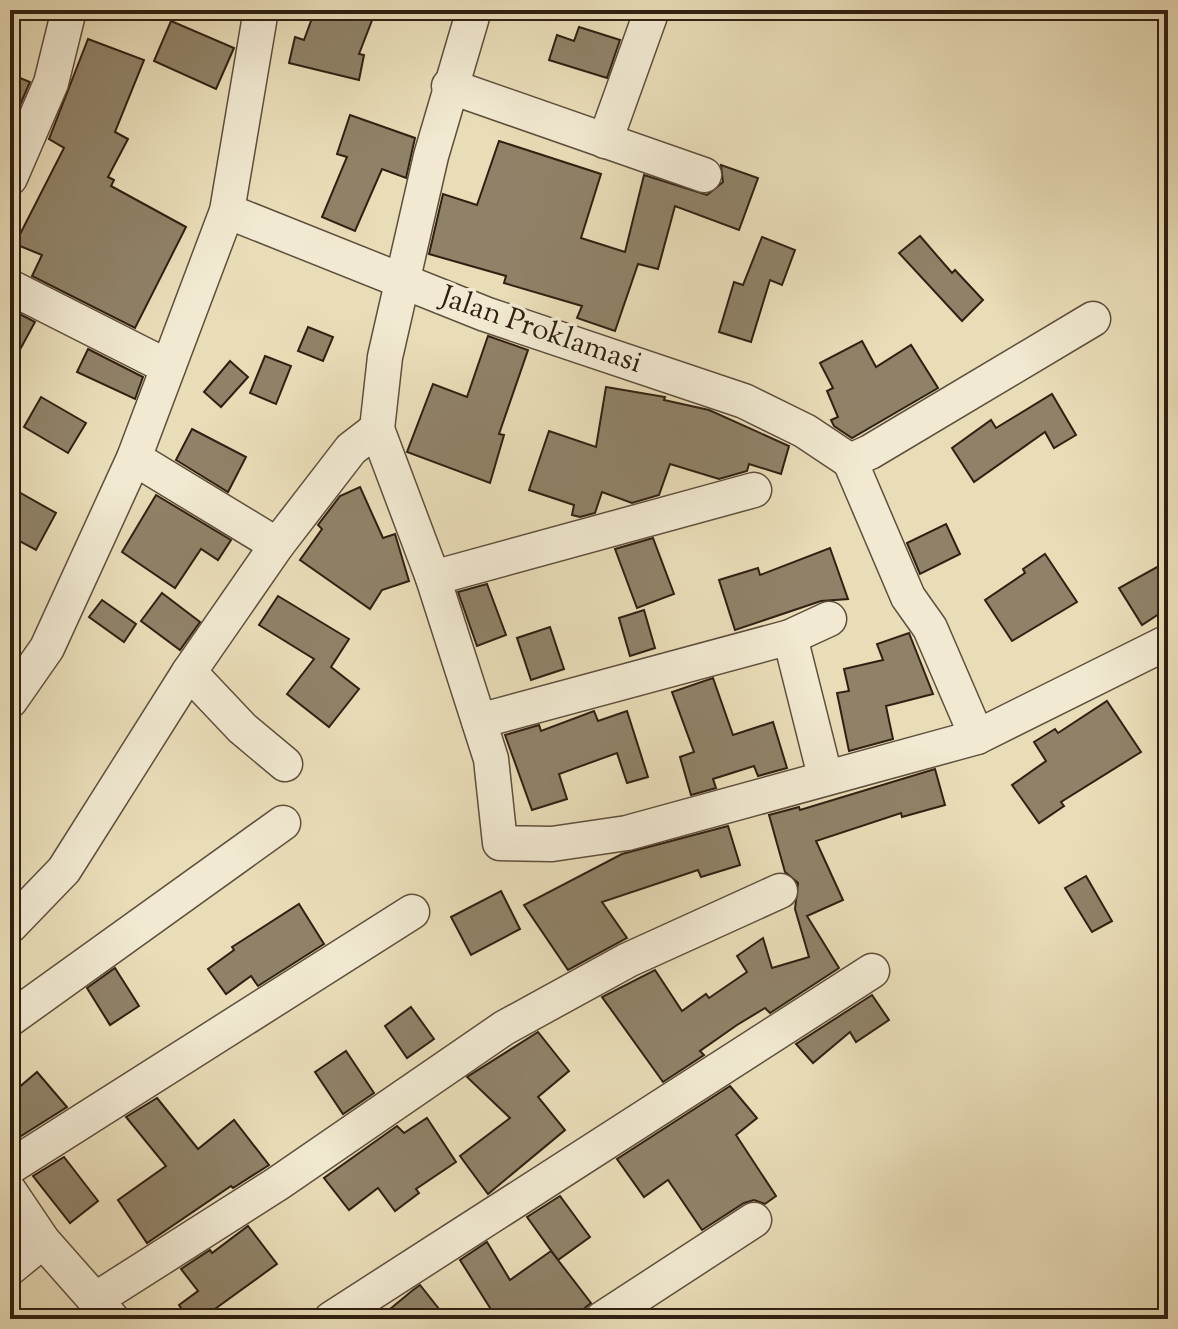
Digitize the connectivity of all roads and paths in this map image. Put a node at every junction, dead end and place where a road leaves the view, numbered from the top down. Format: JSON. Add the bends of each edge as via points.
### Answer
{"nodes":[{"id":1,"x":69,"y":10,"type":"edge"},
{"id":2,"x":261,"y":10,"type":"edge"},
{"id":3,"x":474,"y":10,"type":"edge"},
{"id":4,"x":652,"y":10,"type":"edge"},
{"id":5,"x":449,"y":86,"type":"junction"},
{"id":6,"x":605,"y":141,"type":"junction"},
{"id":7,"x":704,"y":175,"type":"dead end"},
{"id":8,"x":10,"y":178,"type":"edge"},
{"id":9,"x":227,"y":211,"type":"junction"},
{"id":10,"x":403,"y":281,"type":"junction"},
{"id":11,"x":10,"y":287,"type":"edge"},
{"id":12,"x":1093,"y":319,"type":"dead end"},
{"id":13,"x":168,"y":367,"type":"junction"},
{"id":14,"x":377,"y":429,"type":"junction"},
{"id":15,"x":134,"y":458,"type":"junction"},
{"id":16,"x":850,"y":461,"type":"junction"},
{"id":17,"x":754,"y":490,"type":"dead end"},
{"id":18,"x":277,"y":545,"type":"junction"},
{"id":19,"x":433,"y":578,"type":"junction"},
{"id":20,"x":829,"y":619,"type":"dead end"},
{"id":21,"x":790,"y":637,"type":"junction"},
{"id":22,"x":1168,"y":642,"type":"edge"},
{"id":23,"x":189,"y":672,"type":"junction"},
{"id":24,"x":10,"y":701,"type":"edge"},
{"id":25,"x":479,"y":721,"type":"junction"},
{"id":26,"x":977,"y":737,"type":"junction"},
{"id":27,"x":285,"y":764,"type":"dead end"},
{"id":28,"x":825,"y":776,"type":"junction"},
{"id":29,"x":283,"y":823,"type":"dead end"},
{"id":30,"x":780,"y":891,"type":"dead end"},
{"id":31,"x":412,"y":912,"type":"dead end"},
{"id":32,"x":10,"y":926,"type":"edge"},
{"id":33,"x":872,"y":971,"type":"dead end"},
{"id":34,"x":10,"y":1019,"type":"edge"},
{"id":35,"x":10,"y":1167,"type":"edge"},
{"id":36,"x":10,"y":1192,"type":"edge"},
{"id":37,"x":754,"y":1220,"type":"dead end"},
{"id":38,"x":43,"y":1241,"type":"junction"},
{"id":39,"x":10,"y":1268,"type":"edge"},
{"id":40,"x":105,"y":1309,"type":"edge"},
{"id":41,"x":331,"y":1319,"type":"edge"},
{"id":42,"x":602,"y":1319,"type":"edge"}],
"edges":[{"from":1,"to":8,"type":"street","via":[[51,83]]},
{"from":2,"to":9,"type":"street"},
{"from":3,"to":5,"type":"street"},
{"from":4,"to":6,"type":"street"},
{"from":5,"to":6,"type":"street"},
{"from":5,"to":10,"type":"street"},
{"from":6,"to":7,"type":"street"},
{"from":9,"to":10,"type":"street","name":"Jalan Proklamasi"},
{"from":9,"to":13,"type":"street"},
{"from":10,"to":14,"type":"street","via":[[385,357]]},
{"from":10,"to":16,"type":"street","name":"Jalan Proklamasi","via":[[744,401]]},
{"from":11,"to":13,"type":"street"},
{"from":12,"to":16,"type":"street"},
{"from":13,"to":15,"type":"street"},
{"from":14,"to":18,"type":"street","via":[[351,449]]},
{"from":14,"to":19,"type":"street"},
{"from":15,"to":18,"type":"street"},
{"from":15,"to":24,"type":"street","via":[[47,648]]},
{"from":16,"to":26,"type":"street","via":[[908,597],[930,628]]},
{"from":17,"to":19,"type":"street"},
{"from":18,"to":23,"type":"street"},
{"from":19,"to":25,"type":"street"},
{"from":20,"to":21,"type":"street"},
{"from":21,"to":25,"type":"street"},
{"from":21,"to":28,"type":"street"},
{"from":22,"to":26,"type":"street"},
{"from":23,"to":27,"type":"street"},
{"from":23,"to":32,"type":"street","via":[[64,870]]},
{"from":25,"to":28,"type":"street","via":[[491,759],[500,843],[552,844],[627,833]]},
{"from":26,"to":28,"type":"street"},
{"from":29,"to":34,"type":"street"},
{"from":30,"to":40,"type":"street","via":[[628,960],[504,1028]]},
{"from":31,"to":35,"type":"street"},
{"from":33,"to":41,"type":"street"},
{"from":36,"to":38,"type":"street"},
{"from":37,"to":42,"type":"street"},
{"from":38,"to":39,"type":"street"},
{"from":38,"to":40,"type":"street"}]}
